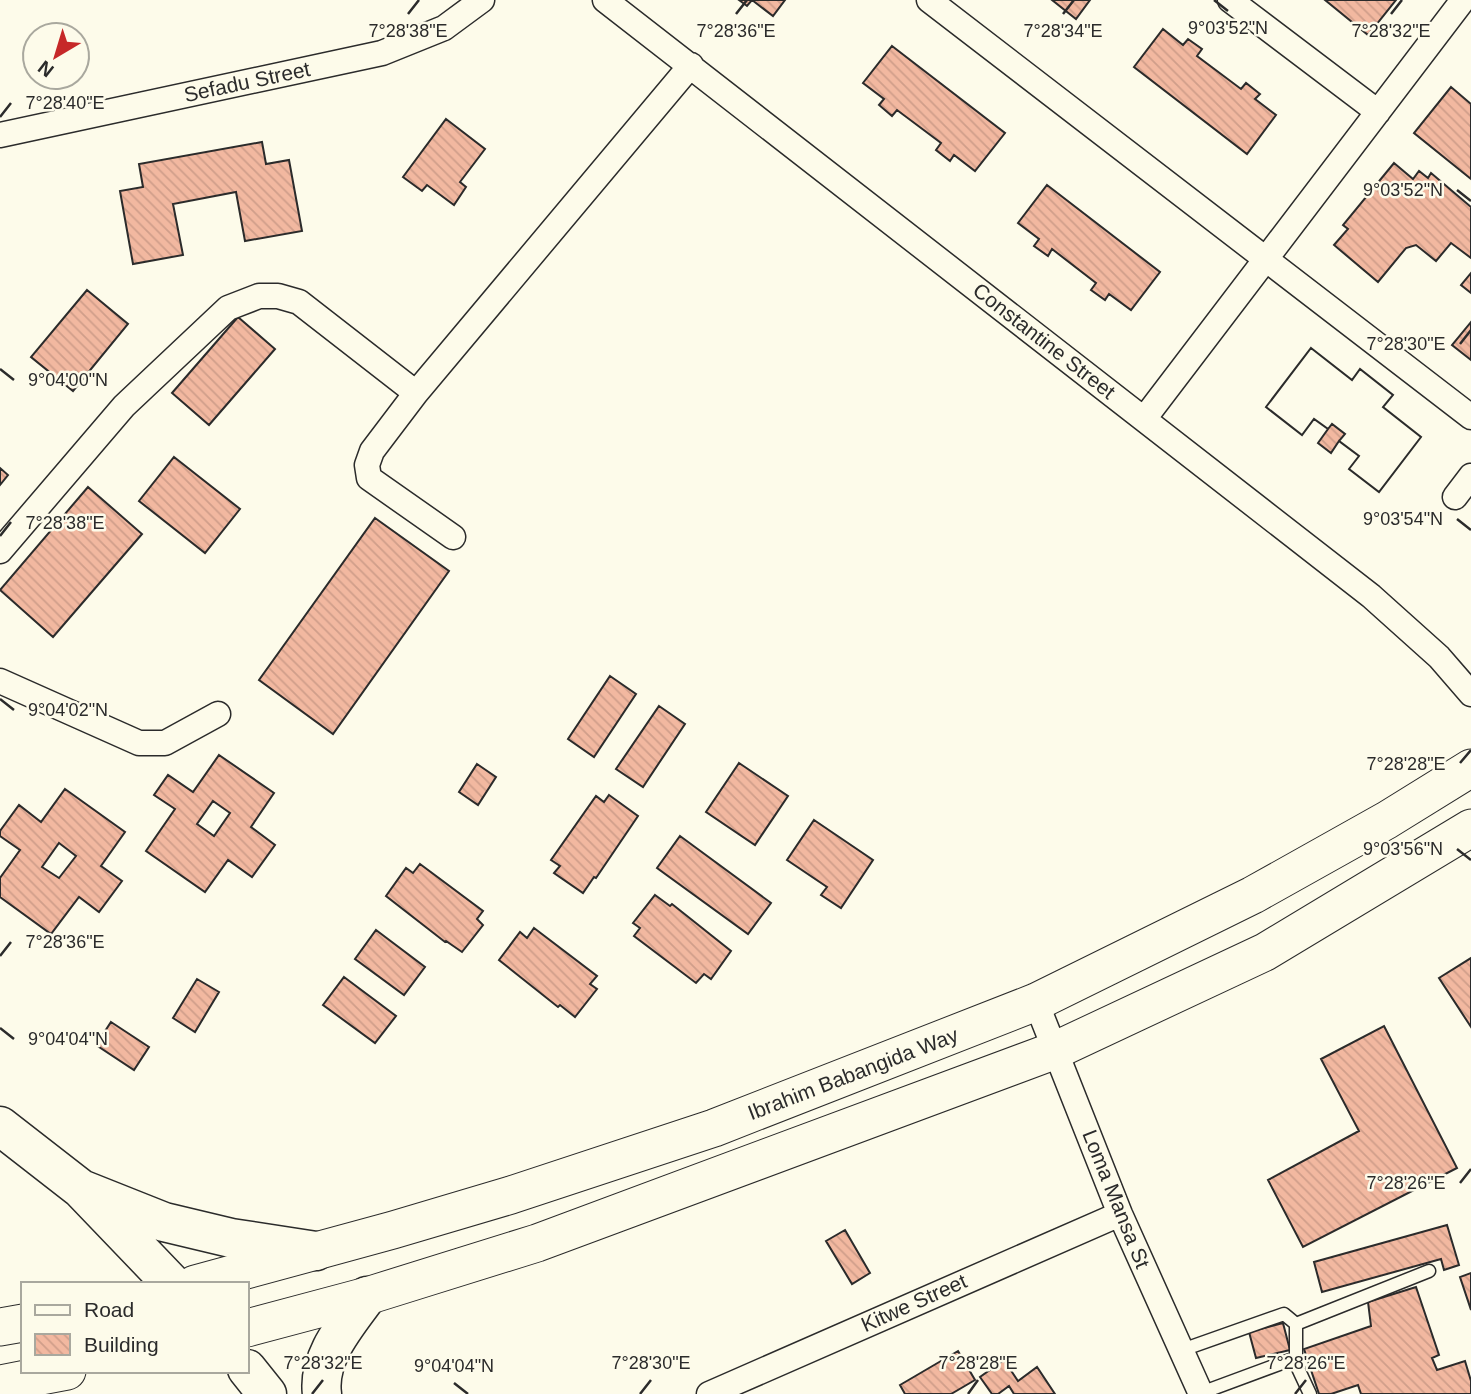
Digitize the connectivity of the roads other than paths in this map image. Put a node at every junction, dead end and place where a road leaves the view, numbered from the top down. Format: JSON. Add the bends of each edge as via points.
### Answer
{"nodes":[{"id":1,"x":482,"y":0,"type":"edge"},
{"id":2,"x":605,"y":0,"type":"edge"},
{"id":3,"x":929,"y":0,"type":"edge"},
{"id":4,"x":1230,"y":0,"type":"edge"},
{"id":5,"x":1463,"y":0,"type":"edge"},
{"id":6,"x":691,"y":65,"type":"junction"},
{"id":7,"x":1378,"y":112,"type":"junction"},
{"id":8,"x":0,"y":135,"type":"edge"},
{"id":9,"x":1266,"y":258,"type":"junction"},
{"id":10,"x":416,"y":393,"type":"junction"},
{"id":11,"x":1471,"y":417,"type":"edge"},
{"id":12,"x":1144,"y":419,"type":"junction"},
{"id":13,"x":1471,"y":476,"type":"edge"},
{"id":14,"x":1455,"y":497,"type":"dead end"},
{"id":15,"x":453,"y":537,"type":"dead end"},
{"id":16,"x":0,"y":551,"type":"edge"},
{"id":17,"x":0,"y":681,"type":"edge"},
{"id":18,"x":1471,"y":694,"type":"edge"},
{"id":19,"x":218,"y":714,"type":"dead end"},
{"id":20,"x":1471,"y":768,"type":"edge"},
{"id":21,"x":1471,"y":828,"type":"edge"},
{"id":22,"x":1036,"y":1002,"type":"junction"},
{"id":23,"x":1056,"y":1050,"type":"junction"},
{"id":24,"x":0,"y":1126,"type":"edge"},
{"id":25,"x":81,"y":1189,"type":"junction"},
{"id":26,"x":1120,"y":1214,"type":"junction"},
{"id":27,"x":316,"y":1251,"type":"junction"},
{"id":28,"x":1429,"y":1271,"type":"dead end"},
{"id":29,"x":171,"y":1282,"type":"edge"},
{"id":30,"x":202,"y":1282,"type":"edge"},
{"id":31,"x":368,"y":1296,"type":"junction"},
{"id":32,"x":21,"y":1323,"type":"edge"},
{"id":33,"x":1296,"y":1324,"type":"junction"},
{"id":34,"x":0,"y":1327,"type":"edge"},
{"id":35,"x":248,"y":1328,"type":"edge"},
{"id":36,"x":1182,"y":1350,"type":"junction"},
{"id":37,"x":1296,"y":1363,"type":"junction"},
{"id":38,"x":248,"y":1370,"type":"edge"},
{"id":39,"x":57,"y":1373,"type":"edge"},
{"id":40,"x":0,"y":1384,"type":"edge"},
{"id":41,"x":267,"y":1394,"type":"edge"},
{"id":42,"x":322,"y":1394,"type":"edge"},
{"id":43,"x":709,"y":1394,"type":"edge"},
{"id":44,"x":1201,"y":1394,"type":"edge"},
{"id":45,"x":1310,"y":1394,"type":"edge"}],
"edges":[{"from":1,"to":8,"type":"street","name":"Sefadu Street","via":[[444,28],[382,53]]},
{"from":2,"to":6,"type":"street","name":"Constantine Street"},
{"from":3,"to":9,"type":"street"},
{"from":4,"to":7,"type":"street"},
{"from":5,"to":7,"type":"street"},
{"from":6,"to":10,"type":"street"},
{"from":6,"to":12,"type":"street","name":"Constantine Street"},
{"from":7,"to":9,"type":"street"},
{"from":9,"to":11,"type":"street"},
{"from":9,"to":12,"type":"street"},
{"from":10,"to":15,"type":"street","via":[[372,451],[369,478]]},
{"from":10,"to":16,"type":"street","via":[[299,302],[259,296],[228,308],[124,406]]},
{"from":12,"to":18,"type":"street","name":"Constantine Street","via":[[1371,596],[1439,657]]},
{"from":13,"to":14,"type":"street"},
{"from":17,"to":19,"type":"street","via":[[139,743],[164,743]]},
{"from":20,"to":22,"type":"main road","name":"Ibrahim Babangida Way","via":[[1253,895]]},
{"from":21,"to":23,"type":"main road","via":[[1265,952]]},
{"from":22,"to":23,"type":"street","name":"Loma Mansa St"},
{"from":22,"to":27,"type":"main road","name":"Ibrahim Babangida Way","via":[[714,1128],[511,1195]]},
{"from":23,"to":26,"type":"street","name":"Loma Mansa St"},
{"from":23,"to":31,"type":"main road","via":[[537,1243]]},
{"from":24,"to":25,"type":"highway"},
{"from":25,"to":27,"type":"highway","via":[[164,1222]]},
{"from":25,"to":29,"type":"highway"},
{"from":26,"to":36,"type":"street","name":"Loma Mansa St"},
{"from":26,"to":43,"type":"street","name":"Kitwe Street"},
{"from":27,"to":30,"type":"main road","name":"Ibrahim Babangida Way"},
{"from":28,"to":33,"type":"lane"},
{"from":31,"to":35,"type":"main road"},
{"from":31,"to":42,"type":"highway","via":[[333,1345],[320,1382]]},
{"from":32,"to":34,"type":"main road"},
{"from":33,"to":36,"type":"lane","via":[[1284,1314]]},
{"from":33,"to":37,"type":"lane"},
{"from":36,"to":44,"type":"street","name":"Loma Mansa St"},
{"from":37,"to":44,"type":"lane","via":[[1290,1360]]},
{"from":37,"to":45,"type":"lane"},
{"from":38,"to":41,"type":"highway"},
{"from":39,"to":40,"type":"main road"}]}
